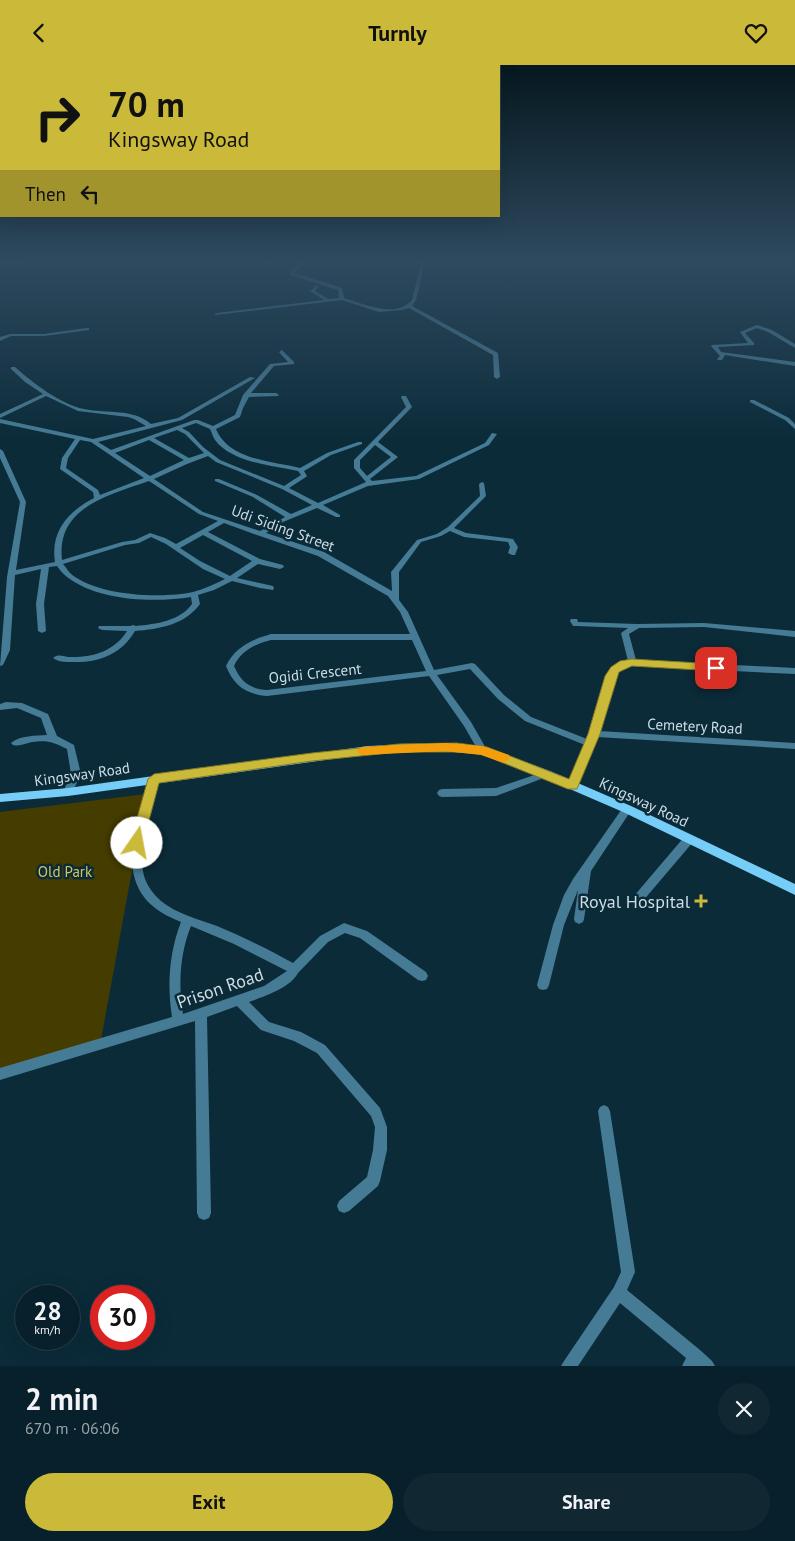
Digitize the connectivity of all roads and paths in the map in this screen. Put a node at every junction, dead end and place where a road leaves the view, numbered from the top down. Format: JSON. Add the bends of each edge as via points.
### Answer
{"nodes":[{"id":1,"x":434,"y":320,"type":"edge"},
{"id":2,"x":25,"y":328,"type":"dead end"},
{"id":3,"x":87,"y":329,"type":"dead end"},
{"id":4,"x":10,"y":335,"type":"junction"},
{"id":5,"x":0,"y":339,"type":"edge"},
{"id":6,"x":795,"y":346,"type":"edge"},
{"id":7,"x":282,"y":352,"type":"dead end"},
{"id":8,"x":795,"y":364,"type":"edge"},
{"id":9,"x":14,"y":368,"type":"dead end"},
{"id":10,"x":497,"y":377,"type":"dead end"},
{"id":11,"x":252,"y":378,"type":"dead end"},
{"id":12,"x":46,"y":395,"type":"junction"},
{"id":13,"x":246,"y":395,"type":"junction"},
{"id":14,"x":276,"y":395,"type":"dead end"},
{"id":15,"x":404,"y":397,"type":"dead end"},
{"id":16,"x":752,"y":401,"type":"dead end"},
{"id":17,"x":0,"y":416,"type":"edge"},
{"id":18,"x":180,"y":419,"type":"junction"},
{"id":19,"x":0,"y":421,"type":"edge"},
{"id":20,"x":188,"y":424,"type":"junction"},
{"id":21,"x":151,"y":427,"type":"junction"},
{"id":22,"x":795,"y":427,"type":"edge"},
{"id":23,"x":177,"y":428,"type":"junction"},
{"id":24,"x":212,"y":428,"type":"junction"},
{"id":25,"x":494,"y":434,"type":"dead end"},
{"id":26,"x":79,"y":437,"type":"junction"},
{"id":27,"x":149,"y":438,"type":"junction"},
{"id":28,"x":93,"y":441,"type":"junction"},
{"id":29,"x":360,"y":443,"type":"dead end"},
{"id":30,"x":376,"y":443,"type":"junction"},
{"id":31,"x":0,"y":451,"type":"edge"},
{"id":32,"x":112,"y":452,"type":"junction"},
{"id":33,"x":208,"y":454,"type":"junction"},
{"id":34,"x":188,"y":460,"type":"junction"},
{"id":35,"x":301,"y":470,"type":"junction"},
{"id":36,"x":150,"y":478,"type":"junction"},
{"id":37,"x":217,"y":480,"type":"dead end"},
{"id":38,"x":368,"y":481,"type":"junction"},
{"id":39,"x":482,"y":484,"type":"dead end"},
{"id":40,"x":284,"y":488,"type":"junction"},
{"id":41,"x":97,"y":499,"type":"junction"},
{"id":42,"x":317,"y":506,"type":"junction"},
{"id":43,"x":338,"y":516,"type":"dead end"},
{"id":44,"x":290,"y":517,"type":"junction"},
{"id":45,"x":223,"y":521,"type":"junction"},
{"id":46,"x":450,"y":527,"type":"junction"},
{"id":47,"x":204,"y":533,"type":"junction"},
{"id":48,"x":259,"y":534,"type":"junction"},
{"id":49,"x":176,"y":547,"type":"junction"},
{"id":50,"x":512,"y":553,"type":"dead end"},
{"id":51,"x":258,"y":561,"type":"junction"},
{"id":52,"x":59,"y":563,"type":"junction"},
{"id":53,"x":45,"y":567,"type":"junction"},
{"id":54,"x":280,"y":567,"type":"dead end"},
{"id":55,"x":13,"y":573,"type":"junction"},
{"id":56,"x":231,"y":580,"type":"junction"},
{"id":57,"x":270,"y":588,"type":"dead end"},
{"id":58,"x":194,"y":594,"type":"junction"},
{"id":59,"x":396,"y":599,"type":"junction"},
{"id":60,"x":574,"y":621,"type":"dead end"},
{"id":61,"x":637,"y":626,"type":"junction"},
{"id":62,"x":133,"y":627,"type":"junction"},
{"id":63,"x":102,"y":629,"type":"dead end"},
{"id":64,"x":42,"y":631,"type":"dead end"},
{"id":65,"x":795,"y":634,"type":"edge"},
{"id":66,"x":414,"y":637,"type":"junction"},
{"id":67,"x":57,"y":658,"type":"dead end"},
{"id":68,"x":0,"y":663,"type":"edge"},
{"id":69,"x":632,"y":663,"type":"junction"},
{"id":70,"x":795,"y":671,"type":"edge"},
{"id":71,"x":431,"y":673,"type":"junction"},
{"id":72,"x":0,"y":707,"type":"edge"},
{"id":73,"x":594,"y":734,"type":"junction"},
{"id":74,"x":53,"y":738,"type":"junction"},
{"id":75,"x":16,"y":743,"type":"dead end"},
{"id":76,"x":590,"y":744,"type":"junction"},
{"id":77,"x":795,"y":746,"type":"edge"},
{"id":78,"x":482,"y":750,"type":"junction"},
{"id":79,"x":546,"y":774,"type":"junction"},
{"id":80,"x":154,"y":779,"type":"junction"},
{"id":81,"x":572,"y":785,"type":"junction"},
{"id":82,"x":68,"y":792,"type":"junction"},
{"id":83,"x":442,"y":793,"type":"dead end"},
{"id":84,"x":0,"y":798,"type":"edge"},
{"id":85,"x":627,"y":809,"type":"junction"},
{"id":86,"x":689,"y":839,"type":"junction"},
{"id":87,"x":586,"y":870,"type":"junction"},
{"id":88,"x":795,"y":890,"type":"edge"},
{"id":89,"x":638,"y":899,"type":"dead end"},
{"id":90,"x":188,"y":919,"type":"junction"},
{"id":91,"x":579,"y":919,"type":"dead end"},
{"id":92,"x":294,"y":969,"type":"junction"},
{"id":93,"x":422,"y":976,"type":"dead end"},
{"id":94,"x":543,"y":985,"type":"dead end"},
{"id":95,"x":240,"y":1001,"type":"junction"},
{"id":96,"x":201,"y":1014,"type":"junction"},
{"id":97,"x":178,"y":1021,"type":"junction"},
{"id":98,"x":0,"y":1074,"type":"edge"},
{"id":99,"x":604,"y":1111,"type":"dead end"},
{"id":100,"x":344,"y":1206,"type":"dead end"},
{"id":101,"x":204,"y":1213,"type":"dead end"},
{"id":102,"x":618,"y":1291,"type":"junction"},
{"id":103,"x":692,"y":1361,"type":"edge"},
{"id":104,"x":568,"y":1366,"type":"edge"},
{"id":105,"x":707,"y":1366,"type":"edge"}],
"edges":[{"from":1,"to":10,"type":"street","via":[[496,354]]},
{"from":2,"to":4,"type":"street"},
{"from":3,"to":4,"type":"street"},
{"from":4,"to":5,"type":"street"},
{"from":6,"to":8,"type":"street","via":[[755,326],[742,332],[752,344],[714,346],[719,356]]},
{"from":7,"to":13,"type":"street","via":[[292,363],[274,363]]},
{"from":9,"to":12,"type":"street","via":[[18,375]]},
{"from":11,"to":18,"type":"street"},
{"from":12,"to":17,"type":"street"},
{"from":12,"to":21,"type":"street","via":[[84,411],[130,414],[143,418]]},
{"from":13,"to":14,"type":"street"},
{"from":13,"to":24,"type":"street","via":[[238,416]]},
{"from":15,"to":30,"type":"street","via":[[409,407]]},
{"from":16,"to":22,"type":"street"},
{"from":18,"to":20,"type":"street"},
{"from":18,"to":21,"type":"street"},
{"from":19,"to":26,"type":"street","name":"Udi Siding Street"},
{"from":20,"to":23,"type":"street"},
{"from":20,"to":24,"type":"street","via":[[198,421]]},
{"from":21,"to":28,"type":"street"},
{"from":23,"to":27,"type":"street"},
{"from":23,"to":33,"type":"street","via":[[187,433]]},
{"from":24,"to":35,"type":"street","via":[[218,440],[234,452]]},
{"from":25,"to":38,"type":"street","via":[[486,444],[422,476]]},
{"from":26,"to":28,"type":"street","name":"Udi Siding Street"},
{"from":26,"to":41,"type":"street","via":[[65,458],[63,469],[96,491]]},
{"from":27,"to":32,"type":"street"},
{"from":27,"to":34,"type":"street"},
{"from":28,"to":32,"type":"street","name":"Udi Siding Street"},
{"from":29,"to":35,"type":"street","via":[[329,454]]},
{"from":30,"to":38,"type":"street","via":[[356,463]]},
{"from":30,"to":38,"type":"street","via":[[395,457]]},
{"from":31,"to":55,"type":"street","via":[[23,502]]},
{"from":32,"to":36,"type":"street","name":"Udi Siding Street"},
{"from":33,"to":34,"type":"street"},
{"from":33,"to":40,"type":"street"},
{"from":34,"to":36,"type":"street"},
{"from":35,"to":40,"type":"street","via":[[302,479]]},
{"from":36,"to":41,"type":"street"},
{"from":36,"to":45,"type":"street","name":"Udi Siding Street","via":[[201,513]]},
{"from":37,"to":44,"type":"street","via":[[256,496]]},
{"from":38,"to":42,"type":"street"},
{"from":39,"to":46,"type":"street","via":[[483,496]]},
{"from":40,"to":42,"type":"street"},
{"from":41,"to":52,"type":"street","via":[[76,512],[64,526],[58,541]]},
{"from":42,"to":43,"type":"street"},
{"from":42,"to":44,"type":"street"},
{"from":44,"to":48,"type":"street"},
{"from":45,"to":47,"type":"street"},
{"from":45,"to":48,"type":"street","name":"Udi Siding Street"},
{"from":46,"to":50,"type":"street","via":[[464,535],[511,540]]},
{"from":46,"to":59,"type":"street","via":[[439,535],[418,541],[397,567],[394,581]]},
{"from":47,"to":49,"type":"street"},
{"from":47,"to":51,"type":"street"},
{"from":48,"to":59,"type":"street","name":"Udi Siding Street","via":[[321,554]]},
{"from":49,"to":52,"type":"street","via":[[150,535],[137,542]]},
{"from":49,"to":56,"type":"street","via":[[197,563]]},
{"from":51,"to":54,"type":"street"},
{"from":51,"to":56,"type":"street"},
{"from":52,"to":53,"type":"street"},
{"from":52,"to":58,"type":"street","via":[[68,575],[104,591],[145,596]]},
{"from":53,"to":55,"type":"street"},
{"from":53,"to":64,"type":"street","via":[[40,604]]},
{"from":55,"to":68,"type":"street","via":[[6,650]]},
{"from":56,"to":57,"type":"street"},
{"from":56,"to":58,"type":"street"},
{"from":58,"to":62,"type":"street","via":[[196,604],[188,614],[172,621]]},
{"from":59,"to":66,"type":"street","name":"Udi Siding Street"},
{"from":60,"to":61,"type":"street","via":[[576,624]]},
{"from":61,"to":65,"type":"street","via":[[704,625]]},
{"from":61,"to":69,"type":"street","via":[[625,633]]},
{"from":62,"to":63,"type":"street"},
{"from":62,"to":67,"type":"street","via":[[121,647],[112,654],[70,660]]},
{"from":66,"to":71,"type":"street","name":"Udi Siding Street"},
{"from":66,"to":71,"type":"street","name":"Ogidi Crescent","via":[[271,637],[253,642],[233,659],[230,666],[244,688],[256,692]]},
{"from":69,"to":70,"type":"street"},
{"from":69,"to":73,"type":"street","via":[[620,666],[611,676]]},
{"from":71,"to":76,"type":"street","via":[[472,666],[501,697],[528,719]]},
{"from":71,"to":78,"type":"street","name":"Udi Siding Street","via":[[468,724]]},
{"from":72,"to":74,"type":"street","via":[[10,703],[45,716]]},
{"from":73,"to":76,"type":"street"},
{"from":73,"to":77,"type":"street","name":"Cemetery Road"},
{"from":74,"to":75,"type":"street"},
{"from":74,"to":82,"type":"street","via":[[70,747],[76,774]]},
{"from":76,"to":81,"type":"street"},
{"from":78,"to":79,"type":"main road","name":"Kingsway Road"},
{"from":78,"to":80,"type":"main road","name":"Kingsway Road","via":[[439,747],[368,751]]},
{"from":79,"to":81,"type":"main road","name":"Kingsway Road"},
{"from":79,"to":83,"type":"street","via":[[498,791]]},
{"from":80,"to":82,"type":"main road","name":"Kingsway Road"},
{"from":80,"to":90,"type":"street","via":[[137,843],[140,874],[146,893],[156,903]]},
{"from":81,"to":85,"type":"main road","name":"Kingsway Road"},
{"from":82,"to":84,"type":"main road","name":"Kingsway Road"},
{"from":85,"to":86,"type":"main road","name":"Kingsway Road"},
{"from":85,"to":87,"type":"street"},
{"from":86,"to":88,"type":"main road","name":"Kingsway Road"},
{"from":86,"to":89,"type":"street"},
{"from":87,"to":91,"type":"street"},
{"from":87,"to":94,"type":"street","via":[[577,880],[558,928]]},
{"from":90,"to":92,"type":"street","via":[[240,940]]},
{"from":90,"to":97,"type":"street","via":[[176,959]]},
{"from":92,"to":93,"type":"street","name":"Prison Road","via":[[324,939],[344,928],[363,934]]},
{"from":92,"to":95,"type":"street","name":"Prison Road","via":[[292,975],[277,986]]},
{"from":95,"to":96,"type":"street","name":"Prison Road"},
{"from":95,"to":100,"type":"street","via":[[265,1027],[297,1036],[321,1049],[378,1115],[380,1150],[373,1181]]},
{"from":96,"to":97,"type":"street","name":"Prison Road"},
{"from":96,"to":101,"type":"street"},
{"from":97,"to":98,"type":"street","name":"Prison Road"},
{"from":99,"to":102,"type":"street","via":[[628,1272]]},
{"from":102,"to":103,"type":"street"},
{"from":102,"to":104,"type":"street"},
{"from":103,"to":105,"type":"street"}]}
